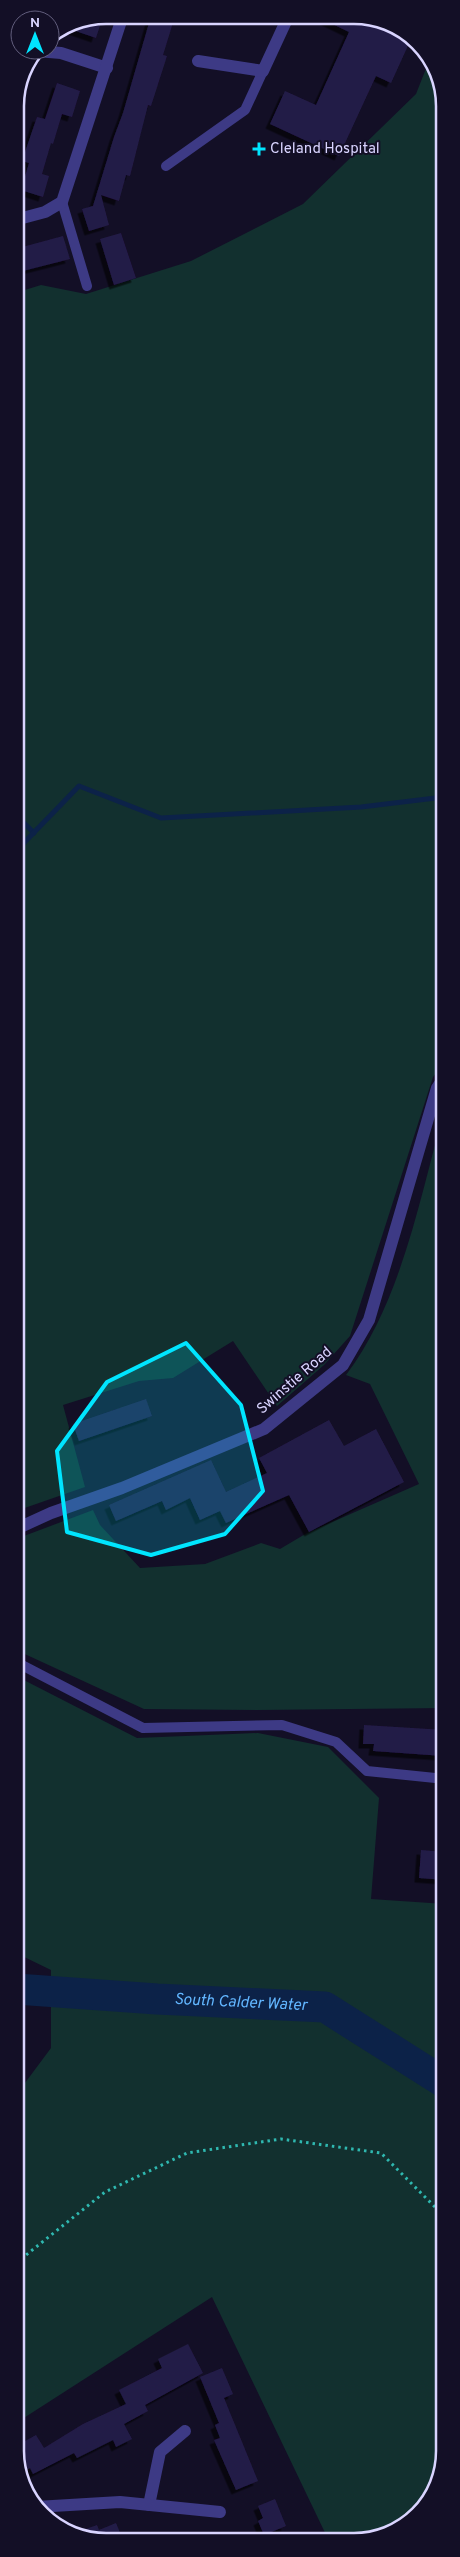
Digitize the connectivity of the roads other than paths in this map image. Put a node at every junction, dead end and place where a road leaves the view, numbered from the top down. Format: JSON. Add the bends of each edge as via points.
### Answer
{"nodes":[{"id":1,"x":120,"y":24,"type":"edge"},
{"id":2,"x":285,"y":24,"type":"edge"},
{"id":3,"x":60,"y":53,"type":"edge"},
{"id":4,"x":198,"y":61,"type":"dead end"},
{"id":5,"x":107,"y":68,"type":"junction"},
{"id":6,"x":263,"y":71,"type":"junction"},
{"id":7,"x":166,"y":166,"type":"dead end"},
{"id":8,"x":62,"y":202,"type":"junction"},
{"id":9,"x":24,"y":218,"type":"edge"},
{"id":10,"x":87,"y":286,"type":"dead end"},
{"id":11,"x":436,"y":1091,"type":"edge"},
{"id":12,"x":24,"y":1525,"type":"edge"},
{"id":13,"x":24,"y":1666,"type":"edge"},
{"id":14,"x":436,"y":1778,"type":"edge"},
{"id":15,"x":185,"y":2431,"type":"dead end"},
{"id":16,"x":149,"y":2505,"type":"junction"},
{"id":17,"x":46,"y":2506,"type":"edge"},
{"id":18,"x":220,"y":2512,"type":"dead end"}],
"edges":[{"from":1,"to":5,"type":"street"},
{"from":2,"to":6,"type":"street"},
{"from":3,"to":5,"type":"street"},
{"from":4,"to":6,"type":"street"},
{"from":5,"to":8,"type":"street"},
{"from":6,"to":7,"type":"lane","via":[[245,110]]},
{"from":8,"to":9,"type":"street","via":[[45,212]]},
{"from":8,"to":10,"type":"lane"},
{"from":11,"to":12,"type":"street","name":"Swinstie Road","via":[[369,1320],[343,1365],[264,1429]]},
{"from":13,"to":14,"type":"lane","via":[[143,1728],[282,1725],[336,1742],[367,1771]]},
{"from":15,"to":16,"type":"street","via":[[160,2452]]},
{"from":16,"to":17,"type":"street","via":[[120,2502]]},
{"from":16,"to":18,"type":"street"}]}
